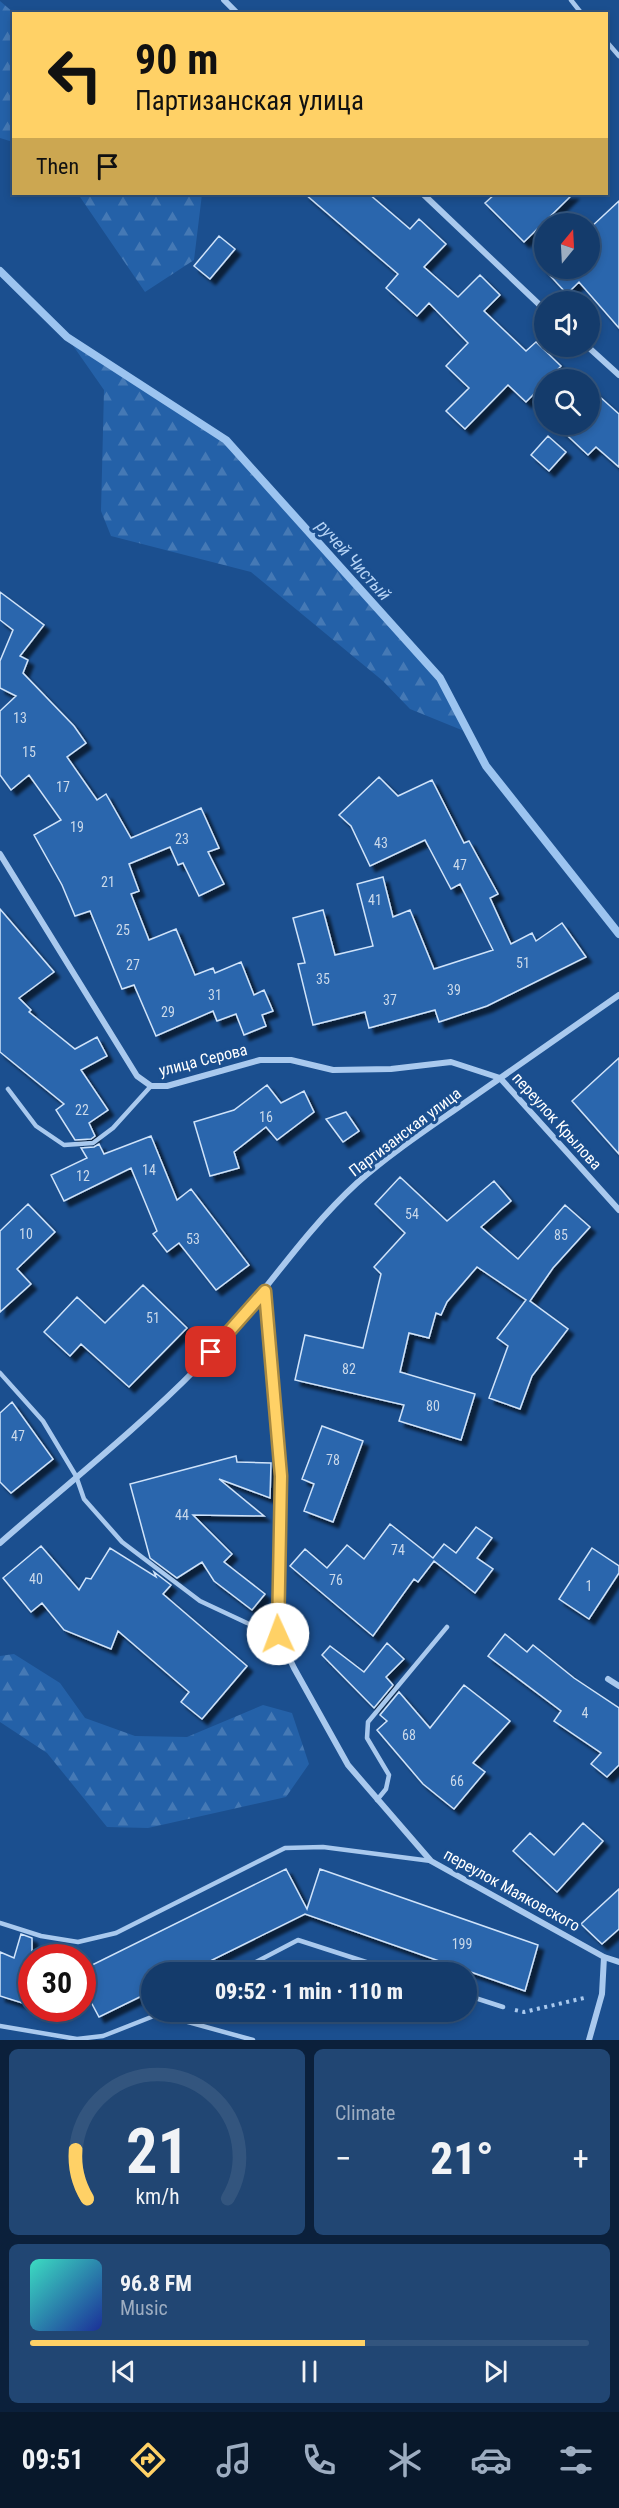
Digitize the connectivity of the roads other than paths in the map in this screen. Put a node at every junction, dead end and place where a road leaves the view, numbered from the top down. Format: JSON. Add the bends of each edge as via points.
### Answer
{"nodes":[{"id":1,"x":224,"y":0,"type":"edge"},
{"id":2,"x":571,"y":0,"type":"edge"},
{"id":3,"x":236,"y":12,"type":"edge"},
{"id":4,"x":580,"y":12,"type":"edge"},
{"id":5,"x":608,"y":43,"type":"edge"},
{"id":6,"x":619,"y":56,"type":"edge"},
{"id":7,"x":424,"y":195,"type":"edge"},
{"id":8,"x":534,"y":299,"type":"edge"},
{"id":9,"x":599,"y":357,"type":"edge"},
{"id":10,"x":619,"y":375,"type":"edge"},
{"id":11,"x":0,"y":854,"type":"edge"},
{"id":12,"x":619,"y":995,"type":"edge"},
{"id":13,"x":500,"y":1078,"type":"junction"},
{"id":14,"x":151,"y":1086,"type":"junction"},
{"id":15,"x":8,"y":1089,"type":"dead end"},
{"id":16,"x":619,"y":1209,"type":"edge"},
{"id":17,"x":265,"y":1291,"type":"junction"},
{"id":18,"x":0,"y":1373,"type":"edge"},
{"id":19,"x":76,"y":1476,"type":"junction"},
{"id":20,"x":0,"y":1543,"type":"edge"},
{"id":21,"x":447,"y":1627,"type":"dead end"},
{"id":22,"x":278,"y":1634,"type":"junction"},
{"id":23,"x":608,"y":1679,"type":"dead end"},
{"id":24,"x":619,"y":1686,"type":"edge"},
{"id":25,"x":377,"y":1800,"type":"junction"},
{"id":26,"x":432,"y":1861,"type":"junction"},
{"id":27,"x":0,"y":1923,"type":"edge"},
{"id":28,"x":604,"y":1957,"type":"junction"},
{"id":29,"x":256,"y":1962,"type":"edge"},
{"id":30,"x":366,"y":1962,"type":"edge"},
{"id":31,"x":619,"y":1962,"type":"edge"},
{"id":32,"x":477,"y":1999,"type":"edge"},
{"id":33,"x":503,"y":2007,"type":"road end"},
{"id":34,"x":141,"y":2021,"type":"edge"},
{"id":35,"x":192,"y":2022,"type":"edge"},
{"id":36,"x":0,"y":2026,"type":"edge"},
{"id":37,"x":253,"y":2040,"type":"edge"},
{"id":38,"x":589,"y":2040,"type":"edge"}],
"edges":[{"from":1,"to":3,"type":"street"},
{"from":2,"to":4,"type":"lane"},
{"from":5,"to":6,"type":"lane"},
{"from":7,"to":8,"type":"street"},
{"from":9,"to":10,"type":"street"},
{"from":11,"to":14,"type":"street","name":"улица Серова","via":[[137,1076]]},
{"from":12,"to":13,"type":"street","name":"Партизанская улица"},
{"from":13,"to":14,"type":"street","name":"улица Серова","via":[[451,1062],[333,1070],[291,1060],[260,1060],[167,1086]]},
{"from":13,"to":16,"type":"street","name":"переулок Крылова"},
{"from":13,"to":17,"type":"street","name":"Партизанская улица","via":[[402,1146],[356,1184],[306,1238]]},
{"from":14,"to":15,"type":"lane","via":[[113,1128],[93,1143],[64,1145],[36,1126]]},
{"from":17,"to":19,"type":"street","name":"Партизанская улица","via":[[198,1367],[131,1431]]},
{"from":17,"to":22,"type":"street","name":"переулок Маяковского","via":[[281,1476]]},
{"from":18,"to":19,"type":"lane","via":[[44,1421]]},
{"from":19,"to":20,"type":"street","name":"Партизанская улица"},
{"from":19,"to":22,"type":"lane","via":[[84,1499],[122,1542],[200,1601]]},
{"from":21,"to":25,"type":"lane","via":[[368,1722],[367,1738],[389,1775],[386,1789]]},
{"from":22,"to":25,"type":"street","name":"переулок Маяковского","via":[[348,1765]]},
{"from":23,"to":24,"type":"street"},
{"from":25,"to":26,"type":"street","name":"переулок Маяковского"},
{"from":26,"to":27,"type":"lane","via":[[323,1847],[285,1848],[116,1933],[78,1942]]},
{"from":26,"to":28,"type":"street","name":"переулок Маяковского"},
{"from":28,"to":31,"type":"street","name":"переулок Маяковского"},
{"from":28,"to":38,"type":"street","via":[[602,1994]]},
{"from":29,"to":30,"type":"lane","via":[[298,1940]]},
{"from":32,"to":33,"type":"lane"},
{"from":34,"to":36,"type":"lane","via":[[103,2036],[77,2038]]},
{"from":35,"to":37,"type":"lane"}]}
